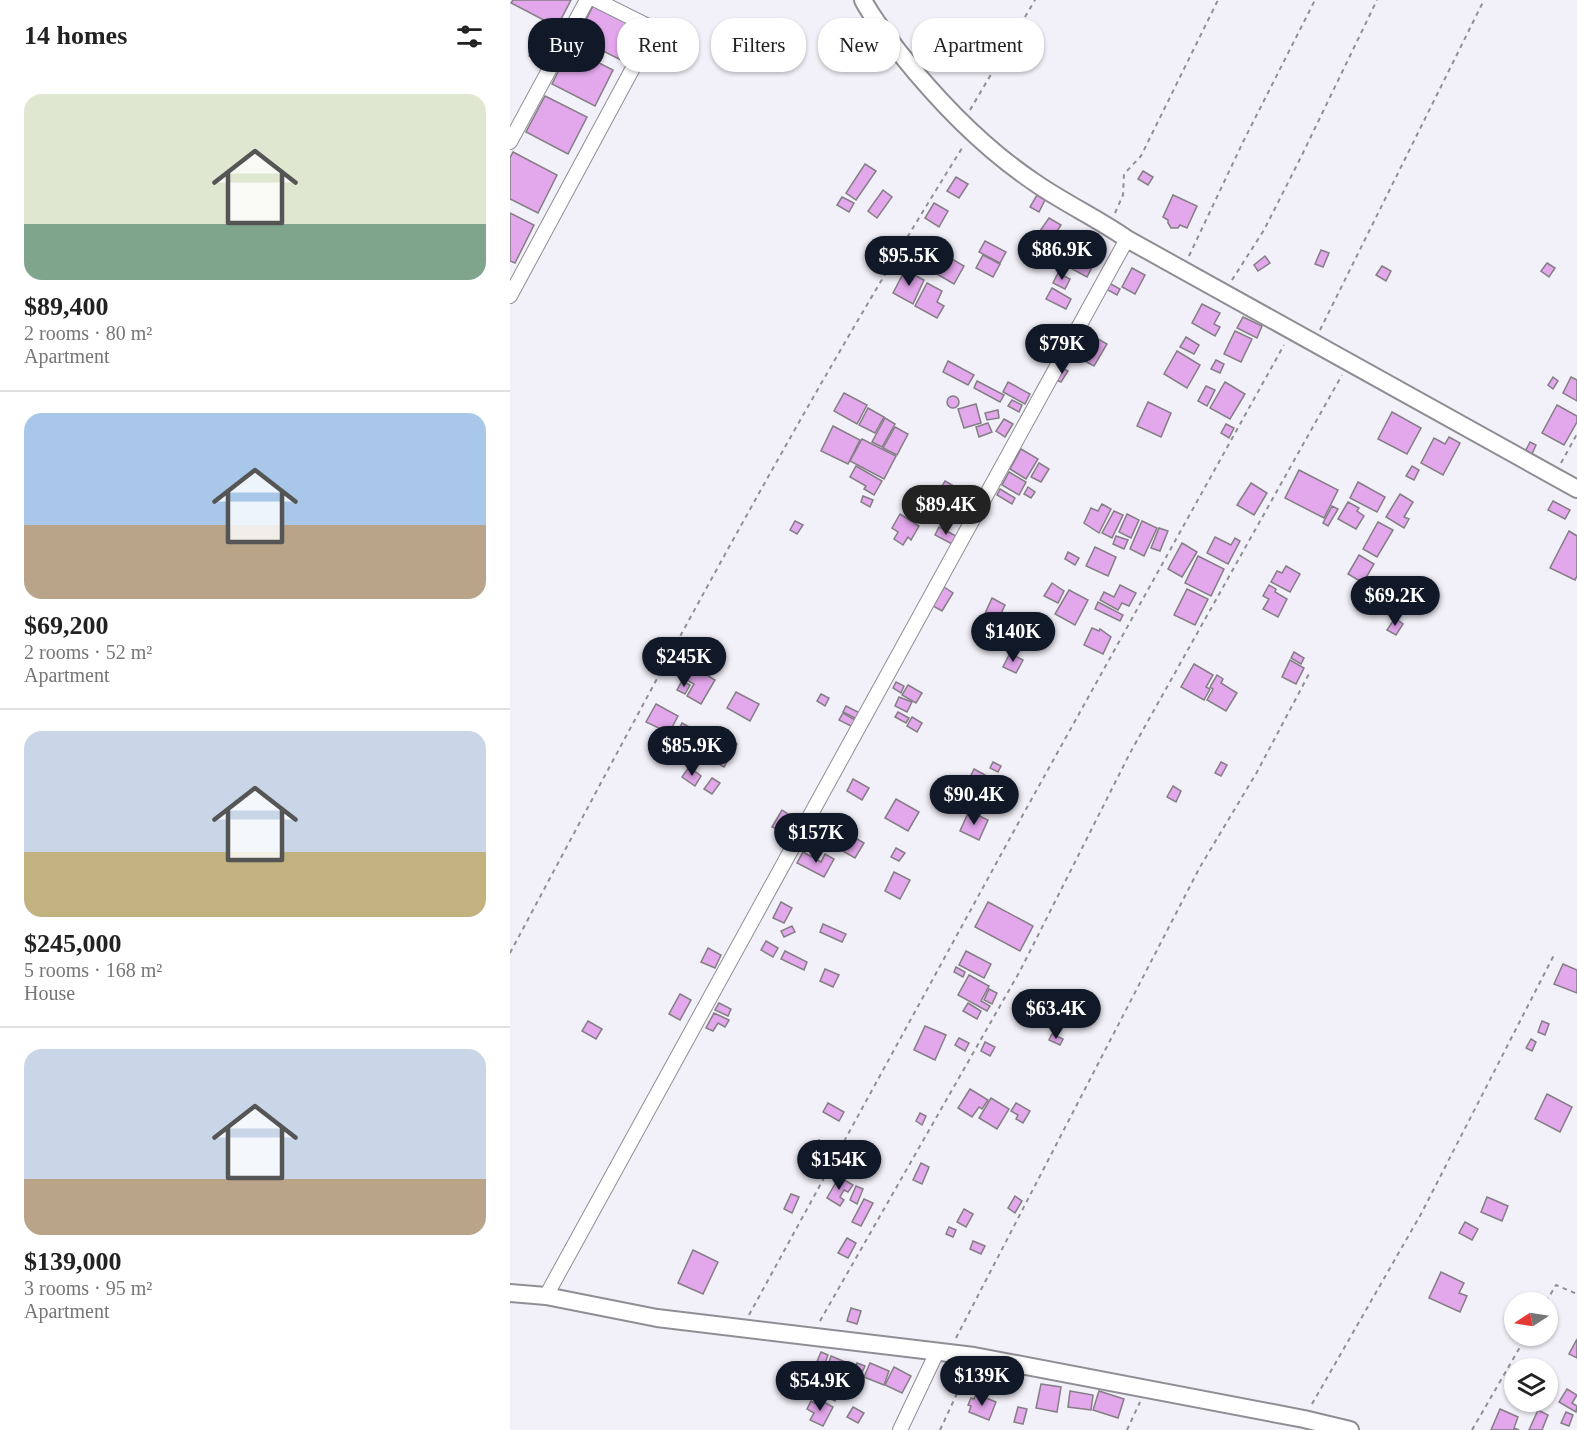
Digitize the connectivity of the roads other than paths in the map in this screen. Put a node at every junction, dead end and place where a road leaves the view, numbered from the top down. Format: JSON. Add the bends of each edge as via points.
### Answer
{"nodes":[{"id":1,"x":587,"y":0,"type":"edge"},
{"id":2,"x":596,"y":0,"type":"edge"},
{"id":3,"x":863,"y":0,"type":"edge"},
{"id":4,"x":510,"y":142,"type":"edge"},
{"id":5,"x":1127,"y":239,"type":"junction"},
{"id":6,"x":510,"y":296,"type":"edge"},
{"id":7,"x":1577,"y":489,"type":"edge"},
{"id":8,"x":510,"y":1293,"type":"edge"},
{"id":9,"x":546,"y":1296,"type":"junction"},
{"id":10,"x":937,"y":1352,"type":"junction"},
{"id":11,"x":900,"y":1430,"type":"edge"},
{"id":12,"x":1350,"y":1430,"type":"edge"}],
"edges":[{"from":1,"to":4,"type":"street"},
{"from":2,"to":6,"type":"street","via":[[654,29]]},
{"from":3,"to":5,"type":"street","via":[[873,19],[926,86],[967,127],[1033,182]]},
{"from":5,"to":7,"type":"street"},
{"from":5,"to":9,"type":"street"},
{"from":8,"to":9,"type":"street"},
{"from":9,"to":10,"type":"street","via":[[657,1317]]},
{"from":10,"to":11,"type":"street"},
{"from":10,"to":12,"type":"street","via":[[1145,1388]]}]}
